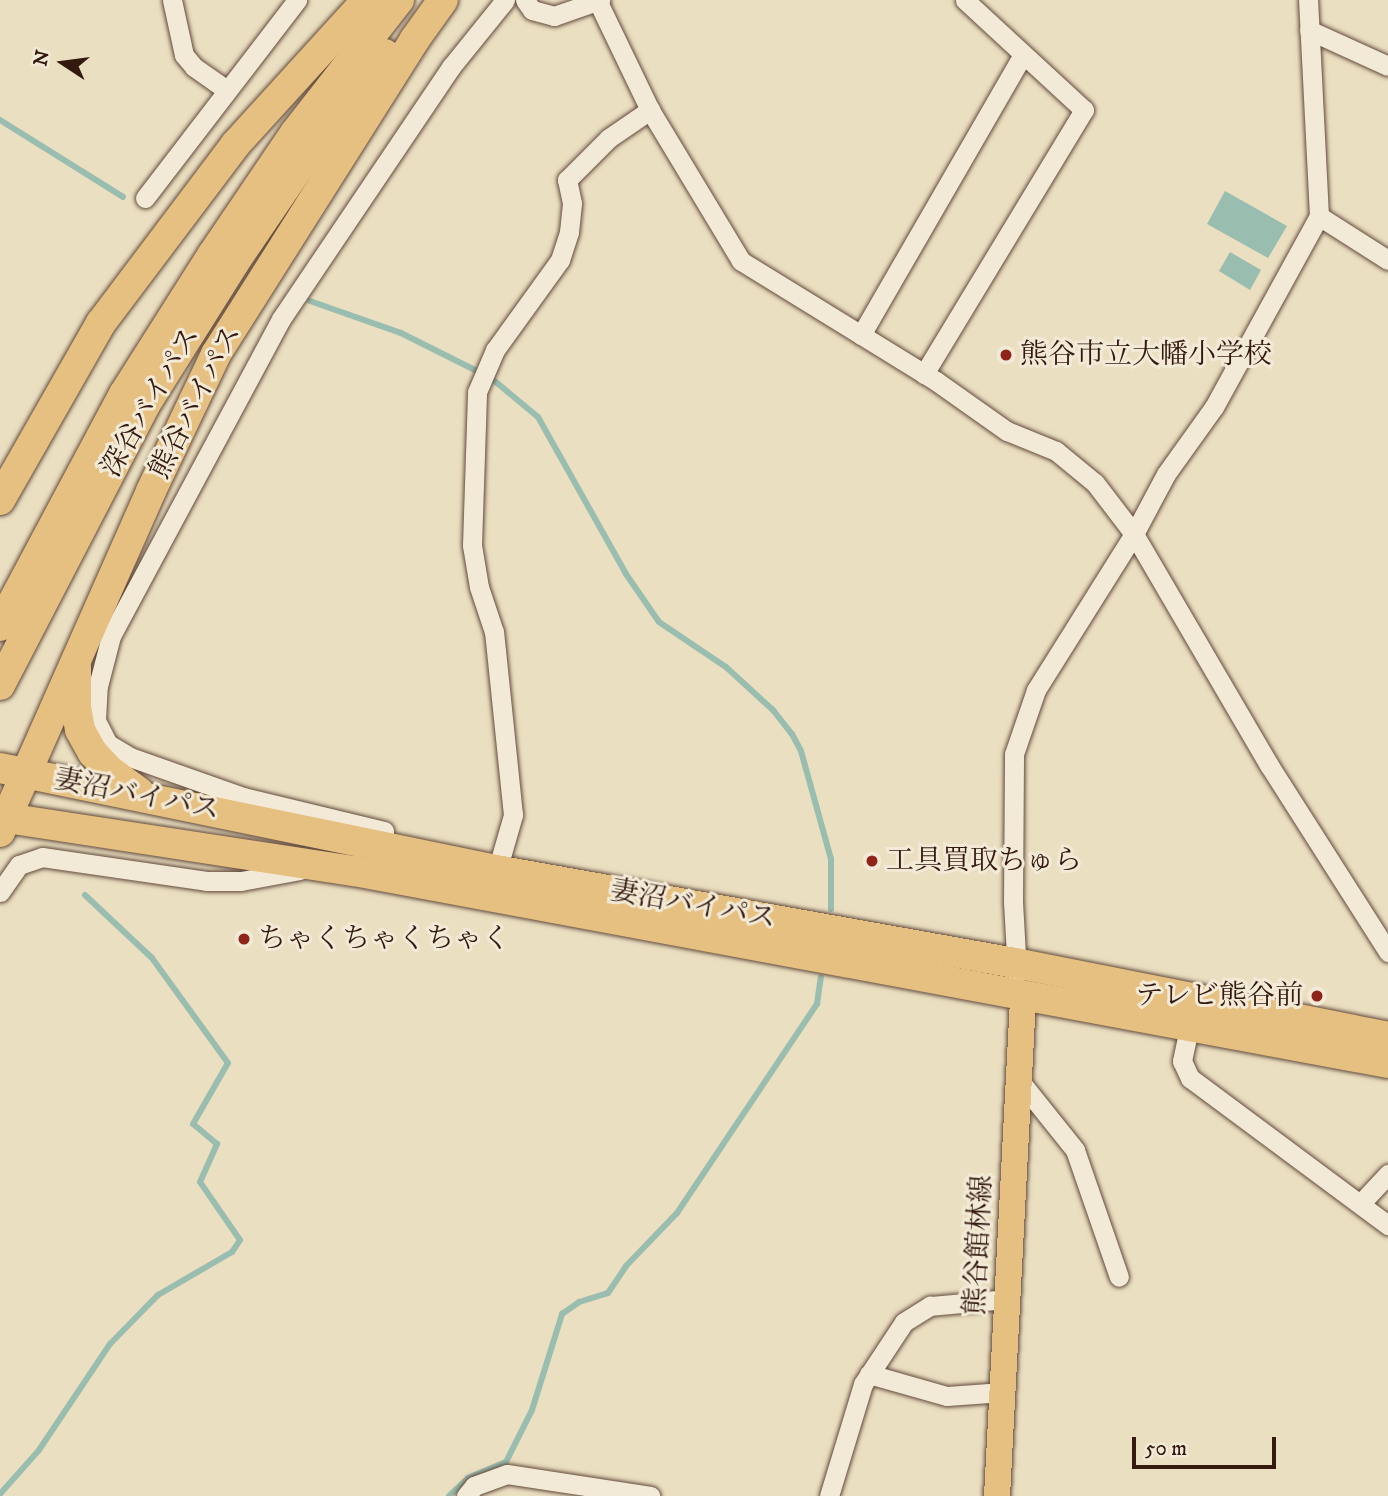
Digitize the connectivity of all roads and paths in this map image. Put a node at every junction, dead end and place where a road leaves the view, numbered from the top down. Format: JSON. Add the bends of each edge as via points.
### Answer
{"nodes":[{"id":1,"x":172,"y":0,"type":"edge"},
{"id":2,"x":297,"y":0,"type":"edge"},
{"id":3,"x":367,"y":0,"type":"edge"},
{"id":4,"x":399,"y":0,"type":"edge"},
{"id":5,"x":430,"y":0,"type":"edge"},
{"id":6,"x":443,"y":0,"type":"edge"},
{"id":7,"x":505,"y":0,"type":"edge"},
{"id":8,"x":525,"y":0,"type":"edge"},
{"id":9,"x":965,"y":0,"type":"edge"},
{"id":10,"x":1308,"y":0,"type":"edge"},
{"id":11,"x":599,"y":1,"type":"edge"},
{"id":12,"x":1309,"y":30,"type":"junction"},
{"id":13,"x":1023,"y":54,"type":"junction"},
{"id":14,"x":1388,"y":66,"type":"edge"},
{"id":15,"x":226,"y":89,"type":"junction"},
{"id":16,"x":650,"y":110,"type":"junction"},
{"id":17,"x":145,"y":198,"type":"dead end"},
{"id":18,"x":1320,"y":215,"type":"junction"},
{"id":19,"x":1388,"y":260,"type":"edge"},
{"id":20,"x":861,"y":335,"type":"junction"},
{"id":21,"x":924,"y":374,"type":"junction"},
{"id":22,"x":0,"y":500,"type":"edge"},
{"id":23,"x":1134,"y":534,"type":"junction"},
{"id":24,"x":0,"y":626,"type":"edge"},
{"id":25,"x":76,"y":656,"type":"junction"},
{"id":26,"x":0,"y":685,"type":"edge"},
{"id":27,"x":12,"y":770,"type":"edge"},
{"id":28,"x":142,"y":795,"type":"junction"},
{"id":29,"x":2,"y":822,"type":"edge"},
{"id":30,"x":381,"y":846,"type":"junction"},
{"id":31,"x":317,"y":866,"type":"junction"},
{"id":32,"x":494,"y":883,"type":"junction"},
{"id":33,"x":0,"y":892,"type":"edge"},
{"id":34,"x":1388,"y":952,"type":"edge"},
{"id":35,"x":1015,"y":962,"type":"junction"},
{"id":36,"x":1023,"y":997,"type":"junction"},
{"id":37,"x":1189,"y":1028,"type":"junction"},
{"id":38,"x":1388,"y":1037,"type":"edge"},
{"id":39,"x":1388,"y":1063,"type":"edge"},
{"id":40,"x":1019,"y":1080,"type":"junction"},
{"id":41,"x":1388,"y":1174,"type":"edge"},
{"id":42,"x":1361,"y":1203,"type":"junction"},
{"id":43,"x":1388,"y":1225,"type":"edge"},
{"id":44,"x":1119,"y":1278,"type":"dead end"},
{"id":45,"x":1007,"y":1300,"type":"junction"},
{"id":46,"x":869,"y":1374,"type":"junction"},
{"id":47,"x":1003,"y":1392,"type":"junction"},
{"id":48,"x":466,"y":1496,"type":"edge"},
{"id":49,"x":650,"y":1496,"type":"edge"},
{"id":50,"x":829,"y":1496,"type":"edge"},
{"id":51,"x":997,"y":1496,"type":"edge"}],
"edges":[{"from":1,"to":15,"type":"street","via":[[184,55]]},
{"from":2,"to":15,"type":"street"},
{"from":3,"to":22,"type":"highway","via":[[235,145],[100,323]]},
{"from":4,"to":24,"type":"highway","name":"深谷バイパス","via":[[295,133],[198,277],[124,394]]},
{"from":5,"to":26,"type":"highway","name":"深谷バイパス","via":[[315,144],[227,274],[145,405]]},
{"from":6,"to":25,"type":"highway","name":"熊谷バイパス","via":[[216,354]]},
{"from":7,"to":30,"type":"street","via":[[452,67],[281,318],[111,636],[98,686],[96,720],[108,744],[160,769],[243,797],[384,831]]},
{"from":8,"to":11,"type":"street","via":[[532,10],[554,16]]},
{"from":9,"to":13,"type":"street"},
{"from":10,"to":12,"type":"street"},
{"from":11,"to":16,"type":"street"},
{"from":12,"to":14,"type":"street"},
{"from":12,"to":18,"type":"street"},
{"from":13,"to":20,"type":"street"},
{"from":13,"to":21,"type":"street","via":[[1084,110]]},
{"from":15,"to":17,"type":"street"},
{"from":16,"to":20,"type":"street","via":[[741,261]]},
{"from":16,"to":32,"type":"street","via":[[609,138],[567,180],[572,203],[561,260],[495,350],[479,387],[472,545],[479,587],[494,632],[513,815]]},
{"from":18,"to":19,"type":"street"},
{"from":18,"to":23,"type":"street","via":[[1214,407],[1166,474]]},
{"from":20,"to":21,"type":"street"},
{"from":21,"to":23,"type":"street","via":[[1007,431],[1056,451],[1096,482]]},
{"from":23,"to":34,"type":"street","via":[[1269,765]]},
{"from":23,"to":35,"type":"street","via":[[1036,690],[1014,754]]},
{"from":25,"to":27,"type":"highway","name":"熊谷バイパス"},
{"from":25,"to":28,"type":"highway","via":[[80,730],[101,762]]},
{"from":27,"to":28,"type":"highway","name":"妻沼バイパス"},
{"from":27,"to":29,"type":"highway","name":"熊谷バイパス"},
{"from":28,"to":30,"type":"highway","name":"妻沼バイパス"},
{"from":29,"to":31,"type":"highway","name":"妻沼バイパス"},
{"from":30,"to":32,"type":"highway","name":"妻沼バイパス"},
{"from":31,"to":32,"type":"highway","name":"妻沼バイパス"},
{"from":31,"to":33,"type":"street","via":[[241,881],[206,881],[42,857],[19,865]]},
{"from":32,"to":35,"type":"highway","name":"妻沼バイパス"},
{"from":32,"to":36,"type":"highway","name":"妻沼バイパス"},
{"from":35,"to":36,"type":"street"},
{"from":35,"to":38,"type":"highway","name":"妻沼バイパス"},
{"from":36,"to":37,"type":"highway","name":"妻沼バイパス"},
{"from":36,"to":40,"type":"main road","name":"熊谷館林線"},
{"from":37,"to":39,"type":"highway","name":"妻沼バイパス"},
{"from":37,"to":42,"type":"street","via":[[1182,1061],[1190,1078]]},
{"from":40,"to":44,"type":"street","via":[[1075,1150]]},
{"from":40,"to":45,"type":"main road","name":"熊谷館林線"},
{"from":41,"to":42,"type":"street"},
{"from":42,"to":43,"type":"street"},
{"from":45,"to":46,"type":"street","via":[[930,1306],[904,1322]]},
{"from":45,"to":47,"type":"main road","name":"熊谷館林線"},
{"from":46,"to":47,"type":"street","via":[[947,1396]]},
{"from":46,"to":50,"type":"street"},
{"from":47,"to":51,"type":"main road","name":"熊谷館林線"},
{"from":48,"to":49,"type":"street","via":[[474,1486],[507,1474]]}]}
